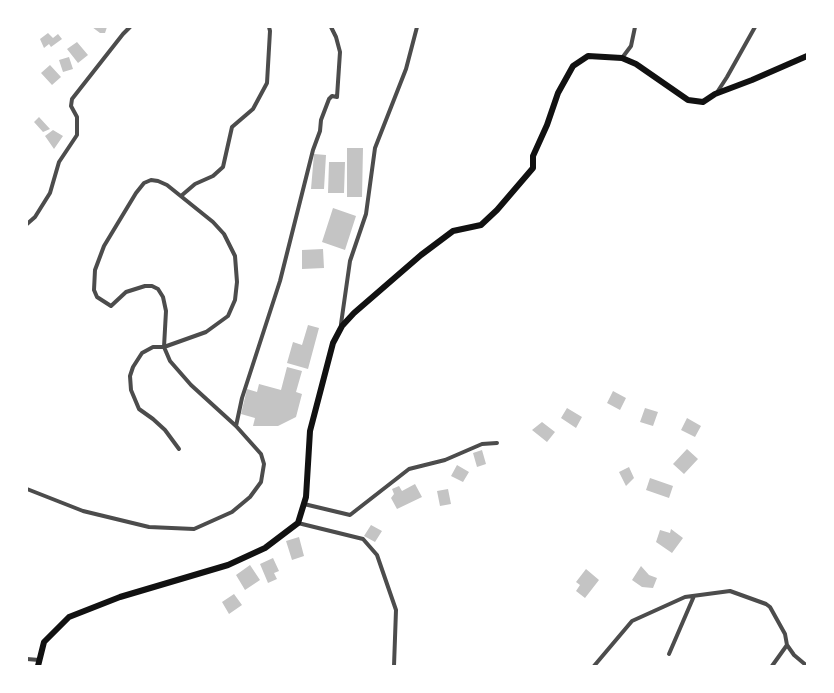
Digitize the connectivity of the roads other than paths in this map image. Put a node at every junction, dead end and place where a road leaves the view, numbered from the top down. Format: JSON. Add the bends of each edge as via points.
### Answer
{"nodes":[{"id":1,"x":130,"y":27,"type":"edge"},
{"id":2,"x":269,"y":27,"type":"edge"},
{"id":3,"x":331,"y":27,"type":"edge"},
{"id":4,"x":417,"y":27,"type":"edge"},
{"id":5,"x":635,"y":27,"type":"edge"},
{"id":6,"x":755,"y":27,"type":"edge"},
{"id":7,"x":807,"y":56,"type":"edge"},
{"id":8,"x":622,"y":58,"type":"junction"},
{"id":9,"x":715,"y":94,"type":"junction"},
{"id":10,"x":182,"y":196,"type":"junction"},
{"id":11,"x":27,"y":224,"type":"edge"},
{"id":12,"x":342,"y":326,"type":"junction"},
{"id":13,"x":164,"y":348,"type":"junction"},
{"id":14,"x":236,"y":426,"type":"junction"},
{"id":15,"x":497,"y":443,"type":"dead end"},
{"id":16,"x":179,"y":449,"type":"dead end"},
{"id":17,"x":27,"y":489,"type":"edge"},
{"id":18,"x":304,"y":504,"type":"junction"},
{"id":19,"x":298,"y":523,"type":"junction"},
{"id":20,"x":694,"y":596,"type":"junction"},
{"id":21,"x":787,"y":645,"type":"junction"},
{"id":22,"x":669,"y":654,"type":"dead end"},
{"id":23,"x":27,"y":659,"type":"edge"},
{"id":24,"x":38,"y":663,"type":"edge"},
{"id":25,"x":394,"y":666,"type":"edge"},
{"id":26,"x":594,"y":666,"type":"edge"},
{"id":27,"x":772,"y":666,"type":"edge"},
{"id":28,"x":807,"y":666,"type":"edge"}],
"edges":[{"from":1,"to":11,"type":"street","via":[[72,99],[71,106],[77,117],[77,135],[59,162],[50,193]]},
{"from":2,"to":10,"type":"street","via":[[267,83],[253,109],[232,127],[223,167],[213,176],[195,184]]},
{"from":3,"to":14,"type":"street","via":[[340,52],[337,97],[332,96],[329,99],[321,120],[280,281],[242,398]]},
{"from":4,"to":12,"type":"street","via":[[406,69],[375,148],[366,214],[350,261]]},
{"from":5,"to":8,"type":"street","via":[[631,46]]},
{"from":6,"to":9,"type":"street"},
{"from":7,"to":9,"type":"main road"},
{"from":8,"to":9,"type":"main road","via":[[636,64],[688,100],[703,102]]},
{"from":8,"to":12,"type":"main road","via":[[588,56],[573,66],[558,93],[533,156],[533,168],[497,210],[481,225],[453,231],[421,254]]},
{"from":10,"to":13,"type":"street","via":[[224,234],[235,256],[235,300],[228,316],[218,324],[206,332]]},
{"from":10,"to":13,"type":"street","via":[[158,181],[144,183],[104,246],[95,270],[94,290],[97,297],[111,306],[126,292],[136,288],[152,286],[158,289],[166,311]]},
{"from":12,"to":18,"type":"main road","via":[[333,343],[310,431]]},
{"from":13,"to":14,"type":"street","via":[[170,361],[191,385]]},
{"from":13,"to":16,"type":"street","via":[[154,347],[142,354],[130,376],[131,390],[139,408],[165,430]]},
{"from":14,"to":17,"type":"street","via":[[261,454],[264,464],[261,482],[232,512],[194,529],[149,527],[82,510]]},
{"from":15,"to":18,"type":"street","via":[[482,444],[445,460],[410,469],[350,516]]},
{"from":18,"to":19,"type":"main road"},
{"from":19,"to":24,"type":"main road","via":[[265,548],[228,565],[120,597],[69,617],[44,642]]},
{"from":19,"to":25,"type":"street","via":[[363,539],[377,555],[396,610]]},
{"from":20,"to":21,"type":"street","via":[[730,591],[766,604],[785,634]]},
{"from":20,"to":22,"type":"street"},
{"from":20,"to":26,"type":"street","via":[[685,597],[632,621]]},
{"from":21,"to":27,"type":"street"},
{"from":21,"to":28,"type":"street"},
{"from":23,"to":24,"type":"street"}]}
